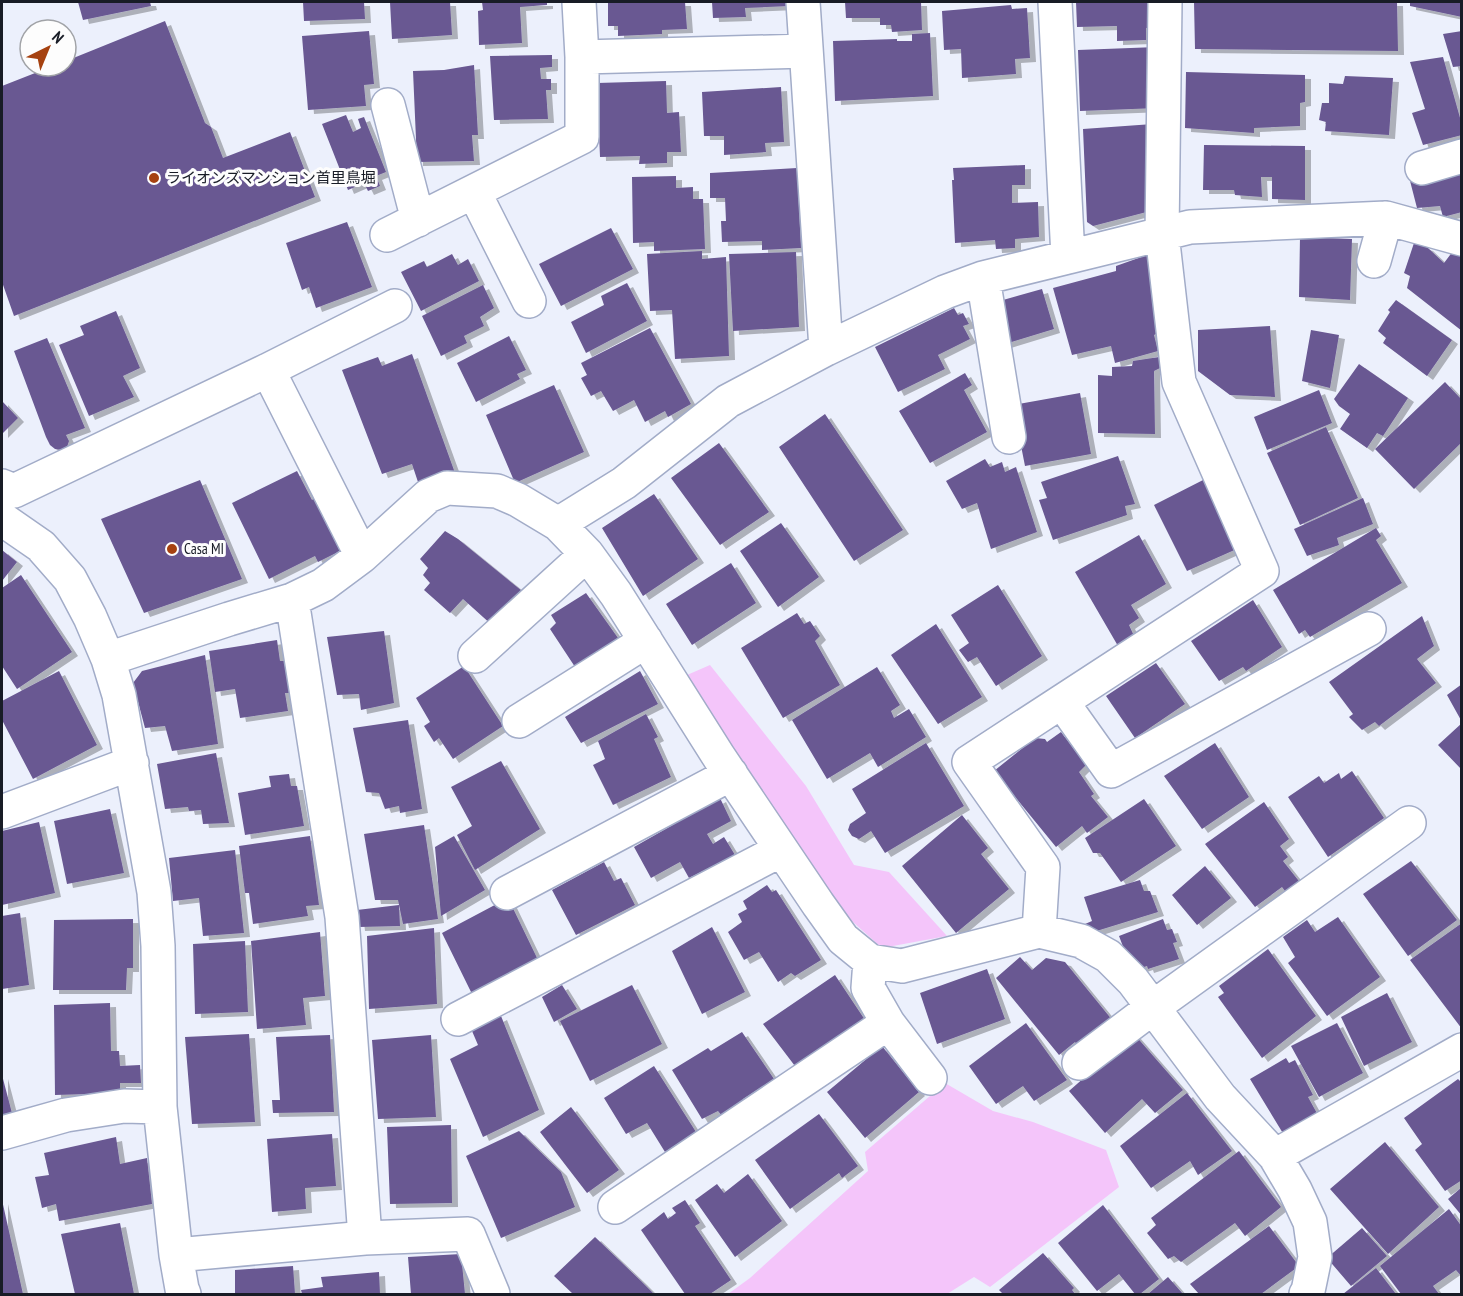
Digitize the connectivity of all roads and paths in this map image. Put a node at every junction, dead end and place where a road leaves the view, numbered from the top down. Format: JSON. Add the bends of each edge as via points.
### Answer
{"nodes":[{"id":1,"x":579,"y":2,"type":"edge"},
{"id":2,"x":803,"y":2,"type":"edge"},
{"id":3,"x":1055,"y":2,"type":"edge"},
{"id":4,"x":1165,"y":2,"type":"edge"},
{"id":5,"x":806,"y":51,"type":"junction"},
{"id":6,"x":582,"y":57,"type":"junction"},
{"id":7,"x":388,"y":105,"type":"dead end"},
{"id":8,"x":1461,"y":156,"type":"edge"},
{"id":9,"x":1422,"y":168,"type":"dead end"},
{"id":10,"x":474,"y":192,"type":"junction"},
{"id":11,"x":1386,"y":218,"type":"junction"},
{"id":12,"x":418,"y":220,"type":"junction"},
{"id":13,"x":1162,"y":234,"type":"junction"},
{"id":14,"x":387,"y":235,"type":"dead end"},
{"id":15,"x":1461,"y":239,"type":"edge"},
{"id":16,"x":1068,"y":257,"type":"junction"},
{"id":17,"x":1374,"y":261,"type":"dead end"},
{"id":18,"x":983,"y":278,"type":"junction"},
{"id":19,"x":529,"y":301,"type":"dead end"},
{"id":20,"x":394,"y":306,"type":"dead end"},
{"id":21,"x":826,"y":349,"type":"junction"},
{"id":22,"x":268,"y":370,"type":"junction"},
{"id":23,"x":1009,"y":437,"type":"dead end"},
{"id":24,"x":2,"y":486,"type":"edge"},
{"id":25,"x":2,"y":519,"type":"edge"},
{"id":26,"x":558,"y":524,"type":"junction"},
{"id":27,"x":587,"y":554,"type":"junction"},
{"id":28,"x":362,"y":556,"type":"junction"},
{"id":29,"x":292,"y":600,"type":"junction"},
{"id":30,"x":1369,"y":629,"type":"dead end"},
{"id":31,"x":646,"y":641,"type":"junction"},
{"id":32,"x":475,"y":656,"type":"dead end"},
{"id":33,"x":108,"y":659,"type":"junction"},
{"id":34,"x":1062,"y":702,"type":"junction"},
{"id":35,"x":519,"y":722,"type":"dead end"},
{"id":36,"x":132,"y":763,"type":"junction"},
{"id":37,"x":730,"y":774,"type":"junction"},
{"id":38,"x":2,"y":812,"type":"edge"},
{"id":39,"x":1409,"y":823,"type":"dead end"},
{"id":40,"x":781,"y":850,"type":"junction"},
{"id":41,"x":507,"y":893,"type":"dead end"},
{"id":42,"x":1039,"y":931,"type":"junction"},
{"id":43,"x":870,"y":961,"type":"junction"},
{"id":44,"x":1152,"y":1008,"type":"junction"},
{"id":45,"x":458,"y":1019,"type":"dead end"},
{"id":46,"x":888,"y":1023,"type":"junction"},
{"id":47,"x":1461,"y":1050,"type":"edge"},
{"id":48,"x":1079,"y":1063,"type":"dead end"},
{"id":49,"x":930,"y":1078,"type":"dead end"},
{"id":50,"x":160,"y":1107,"type":"junction"},
{"id":51,"x":2,"y":1133,"type":"edge"},
{"id":52,"x":1275,"y":1156,"type":"junction"},
{"id":53,"x":615,"y":1207,"type":"dead end"},
{"id":54,"x":365,"y":1238,"type":"junction"},
{"id":55,"x":176,"y":1256,"type":"junction"},
{"id":56,"x":184,"y":1294,"type":"edge"},
{"id":57,"x":493,"y":1294,"type":"edge"},
{"id":58,"x":1306,"y":1294,"type":"edge"}],
"edges":[{"from":1,"to":6,"type":"street"},
{"from":2,"to":5,"type":"street"},
{"from":3,"to":16,"type":"street"},
{"from":4,"to":13,"type":"street"},
{"from":5,"to":6,"type":"street"},
{"from":5,"to":21,"type":"street"},
{"from":6,"to":10,"type":"street","via":[[582,137]]},
{"from":7,"to":12,"type":"street"},
{"from":8,"to":9,"type":"street"},
{"from":10,"to":12,"type":"street"},
{"from":10,"to":19,"type":"street"},
{"from":11,"to":13,"type":"street","via":[[1190,227]]},
{"from":11,"to":15,"type":"street"},
{"from":11,"to":17,"type":"street"},
{"from":12,"to":14,"type":"street"},
{"from":13,"to":16,"type":"street"},
{"from":13,"to":34,"type":"street","via":[[1179,382],[1262,571]]},
{"from":16,"to":18,"type":"street"},
{"from":18,"to":21,"type":"street"},
{"from":18,"to":23,"type":"street"},
{"from":20,"to":22,"type":"street"},
{"from":21,"to":26,"type":"street","via":[[728,401],[624,483]]},
{"from":22,"to":24,"type":"street","via":[[14,491]]},
{"from":22,"to":28,"type":"street"},
{"from":25,"to":33,"type":"street","via":[[40,546],[70,579]]},
{"from":26,"to":27,"type":"street"},
{"from":26,"to":28,"type":"street","via":[[497,491],[447,488],[428,496]]},
{"from":27,"to":31,"type":"street"},
{"from":27,"to":32,"type":"street"},
{"from":28,"to":29,"type":"street","via":[[323,585]]},
{"from":29,"to":33,"type":"street"},
{"from":29,"to":54,"type":"street","via":[[342,917]]},
{"from":30,"to":34,"type":"street","via":[[1111,771]]},
{"from":31,"to":35,"type":"street"},
{"from":31,"to":37,"type":"street"},
{"from":33,"to":36,"type":"street"},
{"from":34,"to":42,"type":"street","via":[[969,762],[1043,867]]},
{"from":36,"to":38,"type":"street"},
{"from":36,"to":50,"type":"street","via":[[154,892]]},
{"from":37,"to":40,"type":"street"},
{"from":37,"to":41,"type":"street"},
{"from":39,"to":44,"type":"street"},
{"from":40,"to":43,"type":"street","via":[[843,939]]},
{"from":40,"to":45,"type":"street"},
{"from":42,"to":43,"type":"street","via":[[902,966]]},
{"from":42,"to":44,"type":"street","via":[[1081,941],[1108,957],[1133,981]]},
{"from":43,"to":46,"type":"street","via":[[868,988]]},
{"from":44,"to":48,"type":"street"},
{"from":44,"to":52,"type":"street","via":[[1220,1097]]},
{"from":46,"to":49,"type":"street"},
{"from":46,"to":53,"type":"street"},
{"from":47,"to":52,"type":"street"},
{"from":50,"to":51,"type":"street","via":[[124,1106],[66,1115]]},
{"from":50,"to":55,"type":"street"},
{"from":52,"to":58,"type":"street","via":[[1310,1222],[1315,1257]]},
{"from":54,"to":55,"type":"street"},
{"from":54,"to":57,"type":"street","via":[[468,1234]]},
{"from":55,"to":56,"type":"street"}]}
